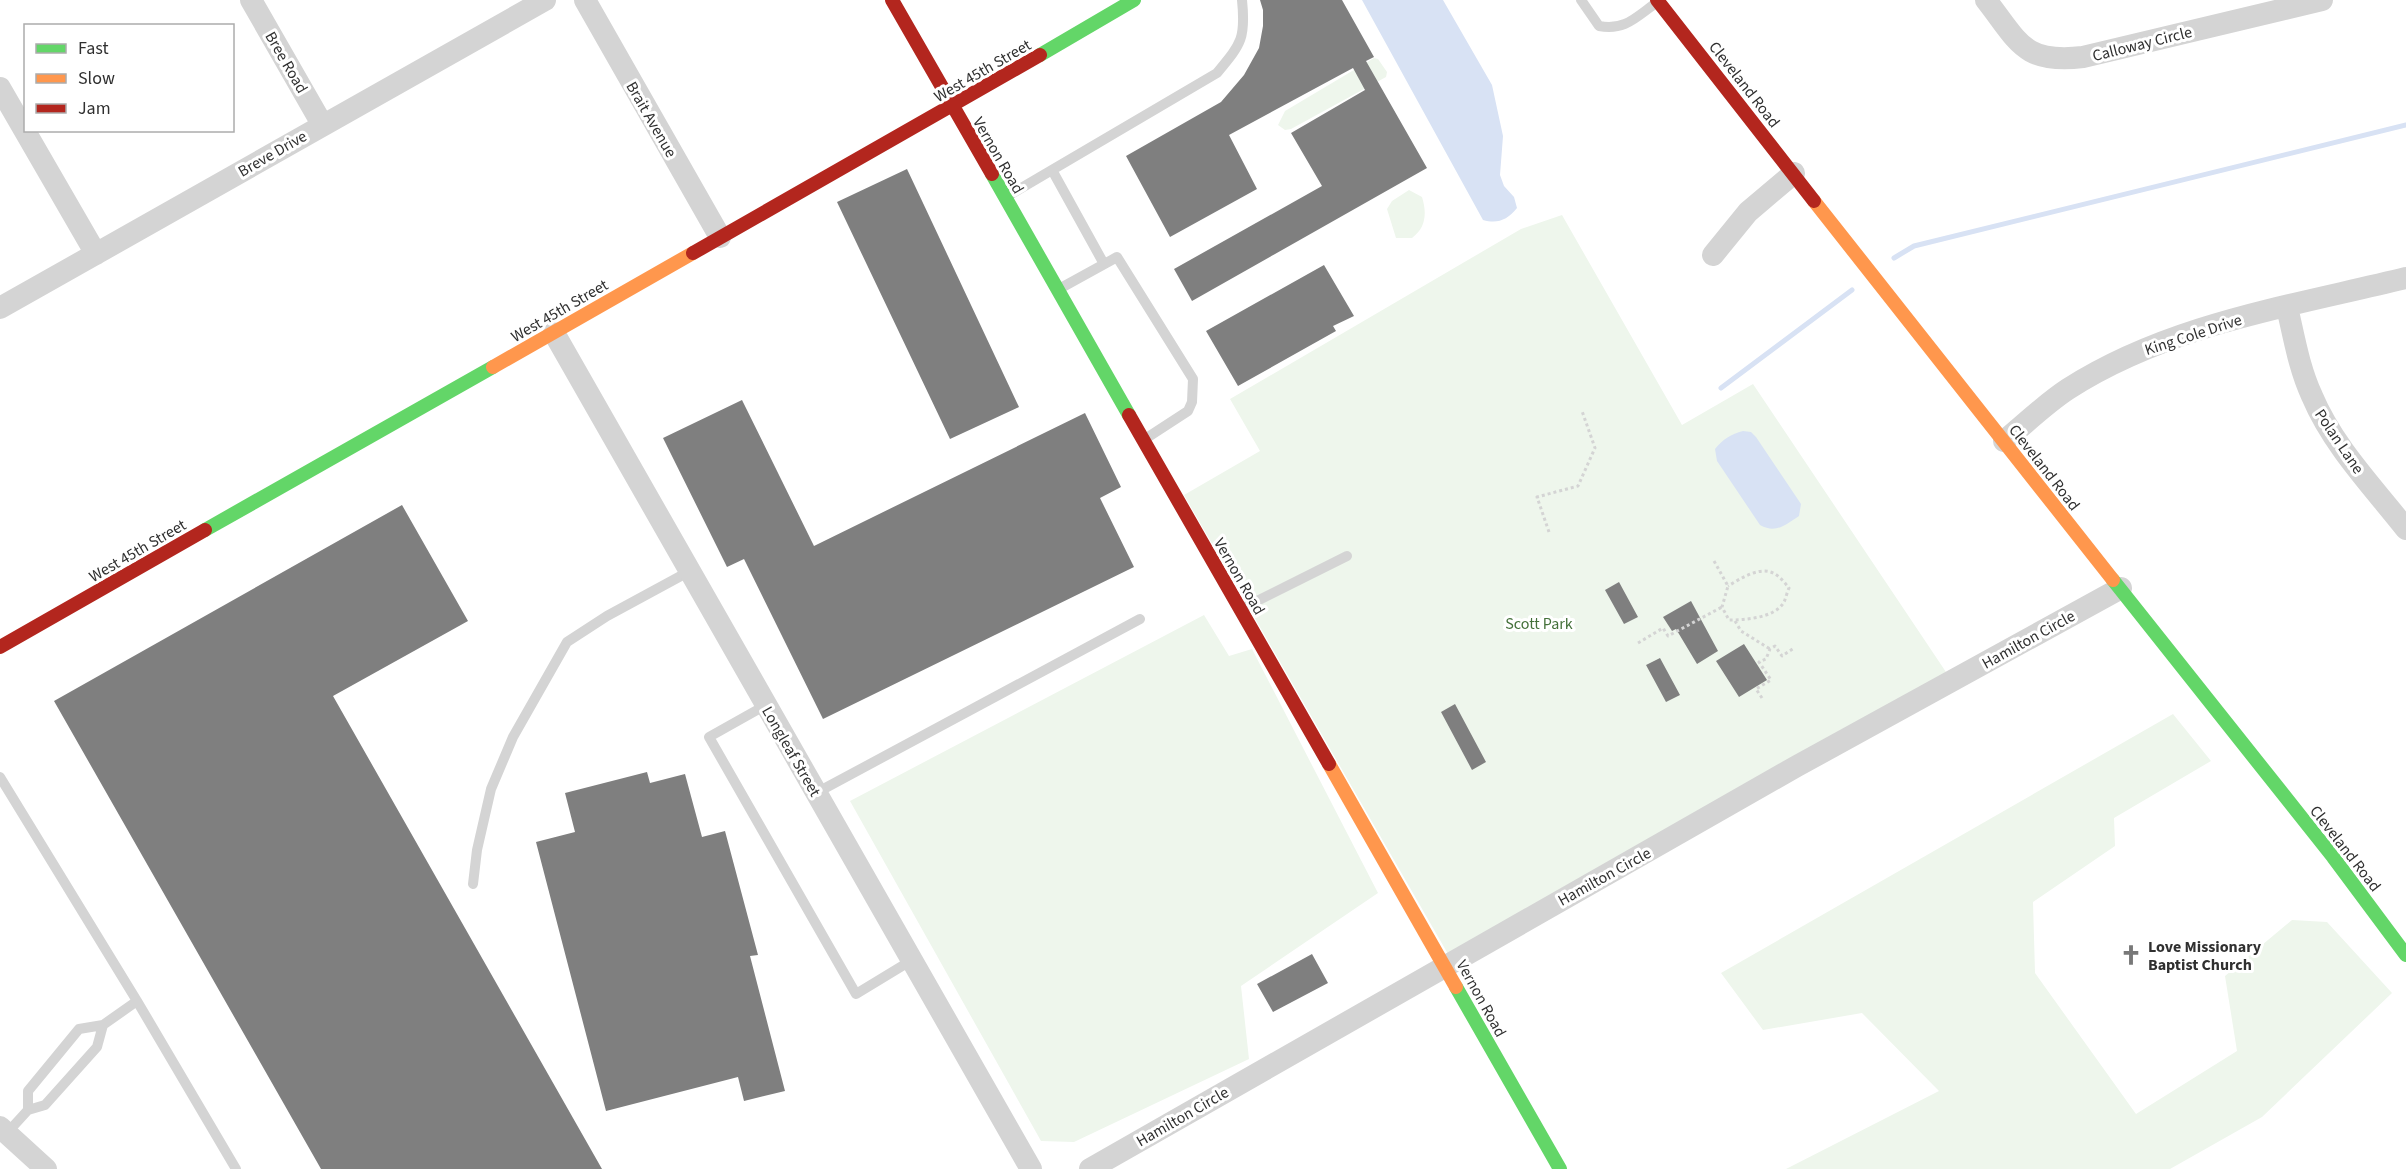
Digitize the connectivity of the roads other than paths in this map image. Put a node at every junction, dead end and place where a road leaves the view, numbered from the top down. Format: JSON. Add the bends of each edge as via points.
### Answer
{"nodes":[{"id":1,"x":251,"y":0,"type":"edge"},
{"id":2,"x":545,"y":0,"type":"edge"},
{"id":3,"x":585,"y":0,"type":"edge"},
{"id":4,"x":892,"y":0,"type":"edge"},
{"id":5,"x":1134,"y":0,"type":"edge"},
{"id":6,"x":1242,"y":0,"type":"edge"},
{"id":7,"x":1581,"y":0,"type":"edge"},
{"id":8,"x":1986,"y":0,"type":"edge"},
{"id":9,"x":2322,"y":0,"type":"edge"},
{"id":10,"x":1658,"y":1,"type":"edge"},
{"id":11,"x":2256,"y":7,"type":"edge"},
{"id":12,"x":0,"y":88,"type":"edge"},
{"id":13,"x":952,"y":106,"type":"junction"},
{"id":14,"x":322,"y":124,"type":"junction"},
{"id":15,"x":24,"y":130,"type":"edge"},
{"id":16,"x":25,"y":132,"type":"edge"},
{"id":17,"x":1052,"y":170,"type":"junction"},
{"id":18,"x":1794,"y":173,"type":"junction"},
{"id":19,"x":1004,"y":198,"type":"junction"},
{"id":20,"x":720,"y":237,"type":"junction"},
{"id":21,"x":96,"y":254,"type":"junction"},
{"id":22,"x":1713,"y":255,"type":"dead end"},
{"id":23,"x":1104,"y":264,"type":"junction"},
{"id":24,"x":2406,"y":278,"type":"edge"},
{"id":25,"x":1057,"y":291,"type":"junction"},
{"id":26,"x":2287,"y":307,"type":"junction"},
{"id":27,"x":0,"y":308,"type":"edge"},
{"id":28,"x":554,"y":333,"type":"junction"},
{"id":29,"x":1142,"y":441,"type":"junction"},
{"id":30,"x":2004,"y":441,"type":"junction"},
{"id":31,"x":2406,"y":528,"type":"edge"},
{"id":32,"x":1347,"y":556,"type":"dead end"},
{"id":33,"x":690,"y":571,"type":"junction"},
{"id":34,"x":2121,"y":588,"type":"junction"},
{"id":35,"x":1240,"y":610,"type":"junction"},
{"id":36,"x":1140,"y":619,"type":"dead end"},
{"id":37,"x":0,"y":647,"type":"edge"},
{"id":38,"x":766,"y":705,"type":"junction"},
{"id":39,"x":0,"y":777,"type":"edge"},
{"id":40,"x":816,"y":793,"type":"junction"},
{"id":41,"x":473,"y":884,"type":"dead end"},
{"id":42,"x":2406,"y":954,"type":"edge"},
{"id":43,"x":912,"y":960,"type":"junction"},
{"id":44,"x":1445,"y":966,"type":"junction"},
{"id":45,"x":137,"y":1001,"type":"junction"},
{"id":46,"x":103,"y":1025,"type":"junction"},
{"id":47,"x":28,"y":1110,"type":"junction"},
{"id":48,"x":3,"y":1130,"type":"edge"},
{"id":49,"x":46,"y":1169,"type":"edge"},
{"id":50,"x":236,"y":1169,"type":"edge"},
{"id":51,"x":1032,"y":1169,"type":"edge"},
{"id":52,"x":1090,"y":1169,"type":"edge"},
{"id":53,"x":1560,"y":1169,"type":"edge"}],
"edges":[{"from":1,"to":14,"type":"street","name":"Bree Road"},
{"from":2,"to":14,"type":"street","name":"Breve Drive"},
{"from":3,"to":20,"type":"street","name":"Brait Avenue"},
{"from":4,"to":13,"type":"street","name":"Vernon Road"},
{"from":5,"to":13,"type":"street","name":"West 45th Street"},
{"from":6,"to":17,"type":"lane","via":[[1245,23],[1240,45],[1217,73]]},
{"from":7,"to":10,"type":"lane","via":[[1599,26],[1610,28],[1624,26]]},
{"from":8,"to":11,"type":"street","name":"Calloway Circle","via":[[2022,46],[2046,59],[2062,60]]},
{"from":9,"to":11,"type":"street","name":"Calloway Circle"},
{"from":10,"to":18,"type":"street","name":"Cleveland Road"},
{"from":12,"to":15,"type":"street"},
{"from":13,"to":19,"type":"street","name":"Vernon Road"},
{"from":13,"to":20,"type":"street","name":"West 45th Street"},
{"from":14,"to":21,"type":"street","name":"Breve Drive"},
{"from":16,"to":21,"type":"street"},
{"from":17,"to":19,"type":"lane"},
{"from":17,"to":23,"type":"lane"},
{"from":18,"to":22,"type":"street","via":[[1748,212]]},
{"from":18,"to":30,"type":"street","name":"Cleveland Road"},
{"from":19,"to":25,"type":"street","name":"Vernon Road"},
{"from":20,"to":28,"type":"street","name":"West 45th Street"},
{"from":21,"to":27,"type":"street","name":"Breve Drive"},
{"from":23,"to":25,"type":"lane"},
{"from":23,"to":29,"type":"lane","via":[[1117,257],[1192,379],[1188,411]]},
{"from":24,"to":26,"type":"street","name":"King Cole Drive"},
{"from":25,"to":29,"type":"street","name":"Vernon Road"},
{"from":26,"to":30,"type":"street","name":"King Cole Drive","via":[[2202,328],[2141,350],[2067,390]]},
{"from":26,"to":31,"type":"street","name":"Polan Lane","via":[[2301,365],[2324,422]]},
{"from":28,"to":33,"type":"street","name":"Longleaf Street"},
{"from":28,"to":37,"type":"street","name":"West 45th Street"},
{"from":29,"to":35,"type":"street","name":"Vernon Road"},
{"from":30,"to":34,"type":"street","name":"Cleveland Road"},
{"from":32,"to":35,"type":"lane"},
{"from":33,"to":38,"type":"street","name":"Longleaf Street"},
{"from":33,"to":41,"type":"lane","via":[[567,642],[513,737],[491,789]]},
{"from":34,"to":42,"type":"street","name":"Cleveland Road"},
{"from":34,"to":44,"type":"street","name":"Hamilton Circle"},
{"from":35,"to":44,"type":"street","name":"Vernon Road"},
{"from":36,"to":40,"type":"lane"},
{"from":38,"to":40,"type":"street","name":"Longleaf Street"},
{"from":38,"to":43,"type":"lane","via":[[709,737],[856,994]]},
{"from":39,"to":45,"type":"lane"},
{"from":40,"to":43,"type":"street","name":"Longleaf Street"},
{"from":43,"to":51,"type":"street","name":"Longleaf Street"},
{"from":44,"to":52,"type":"street","name":"Hamilton Circle"},
{"from":44,"to":53,"type":"street","name":"Vernon Road"},
{"from":45,"to":46,"type":"lane"},
{"from":45,"to":50,"type":"lane"},
{"from":46,"to":47,"type":"lane","via":[[97,1047],[45,1105]]},
{"from":46,"to":47,"type":"lane","via":[[79,1029],[28,1091]]},
{"from":47,"to":48,"type":"lane"},
{"from":48,"to":49,"type":"street"}]}
